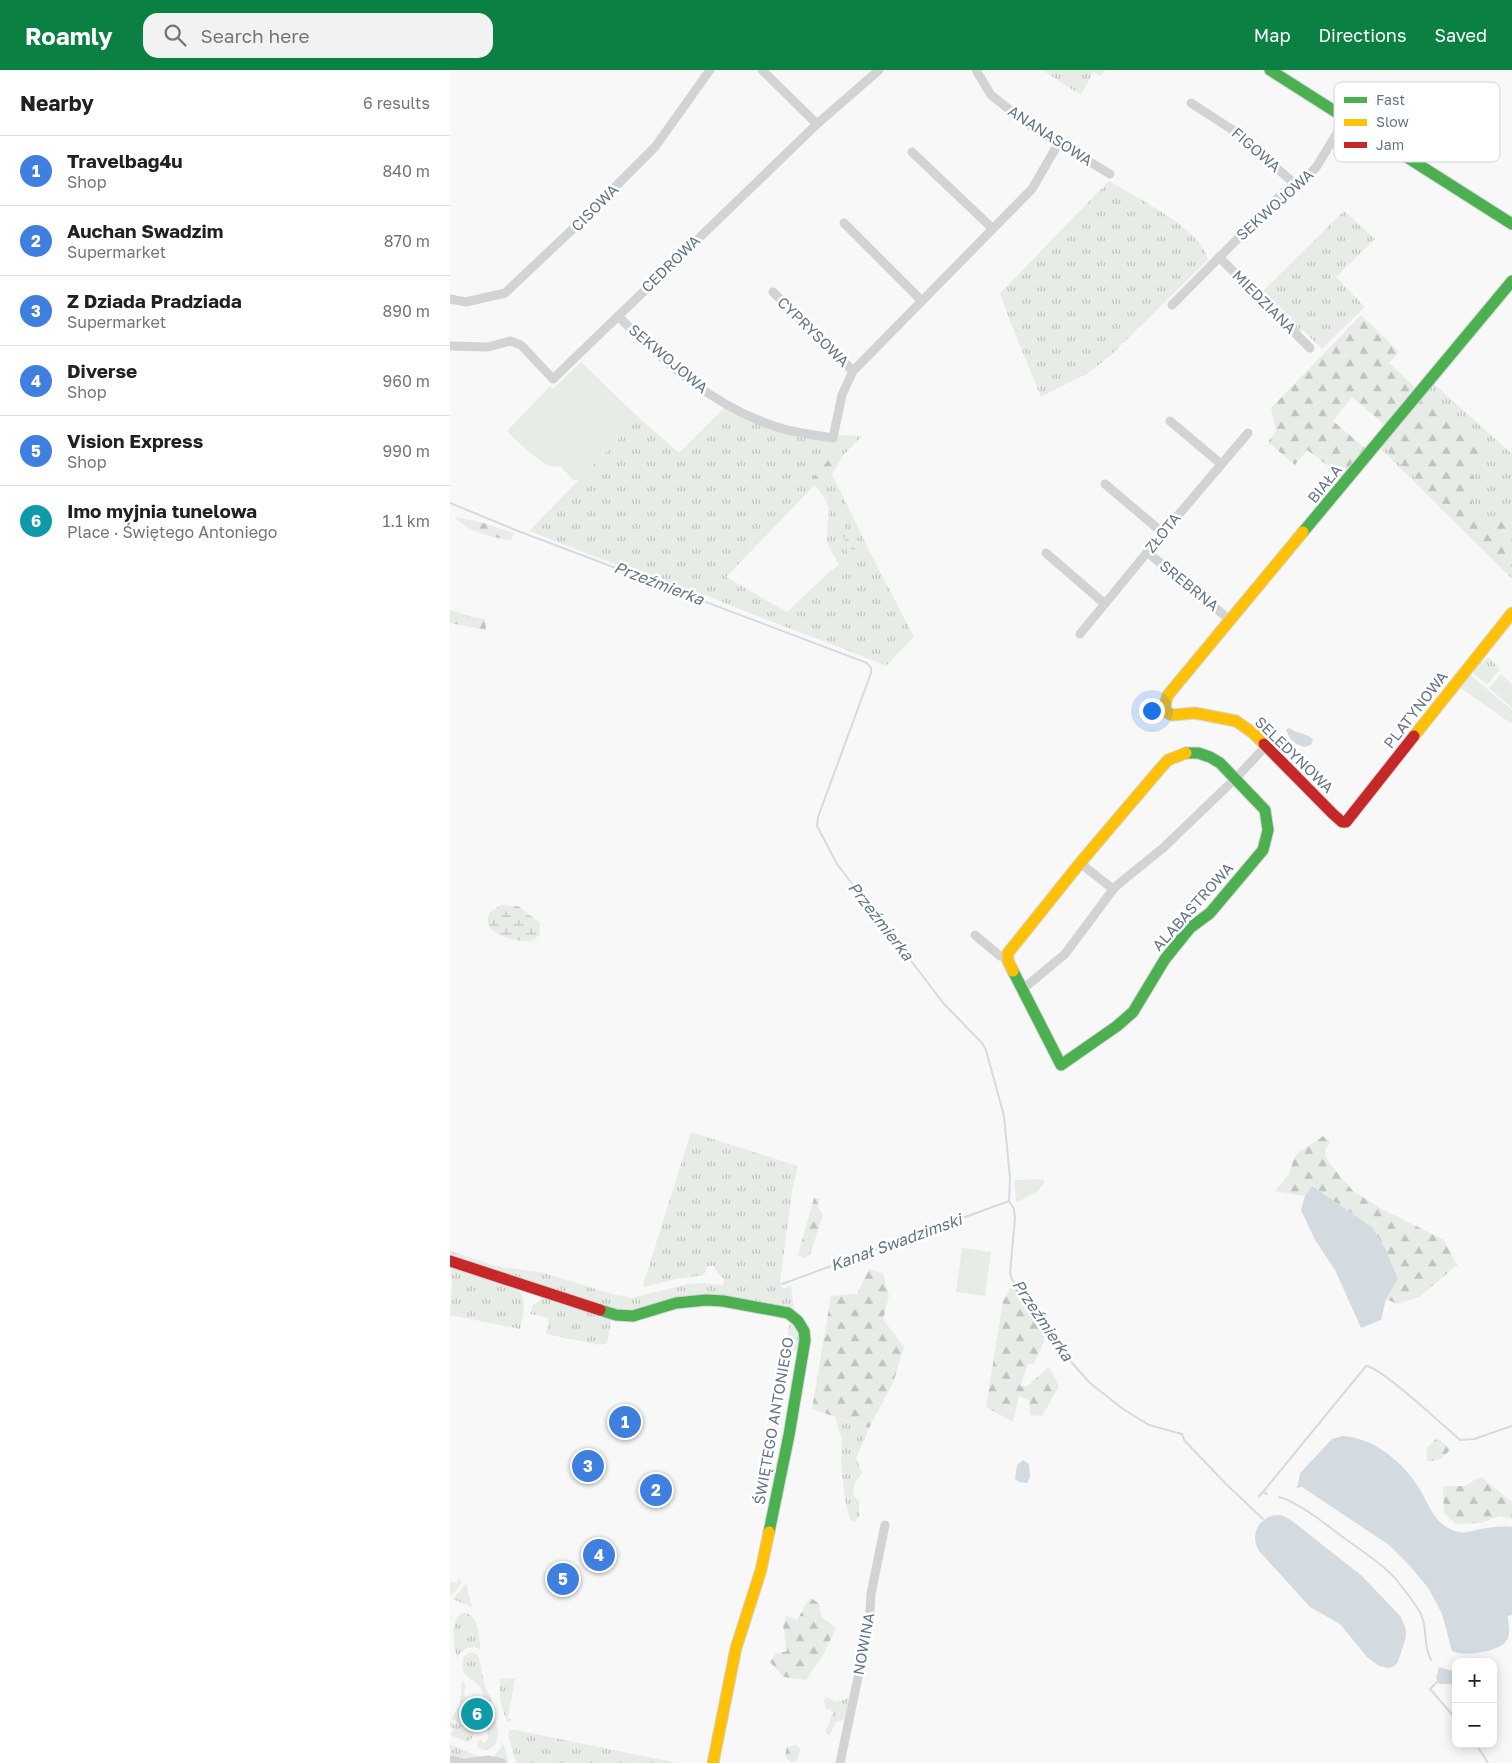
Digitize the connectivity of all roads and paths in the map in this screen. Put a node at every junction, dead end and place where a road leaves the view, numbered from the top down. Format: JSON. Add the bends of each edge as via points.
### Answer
{"nodes":[{"id":1,"x":710,"y":70,"type":"edge"},
{"id":2,"x":762,"y":70,"type":"edge"},
{"id":3,"x":879,"y":70,"type":"edge"},
{"id":4,"x":976,"y":70,"type":"edge"},
{"id":5,"x":1270,"y":70,"type":"edge"},
{"id":6,"x":1191,"y":103,"type":"dead end"},
{"id":7,"x":1334,"y":110,"type":"edge"},
{"id":8,"x":817,"y":124,"type":"junction"},
{"id":9,"x":1334,"y":138,"type":"edge"},
{"id":10,"x":1058,"y":144,"type":"junction"},
{"id":11,"x":912,"y":152,"type":"dead end"},
{"id":12,"x":1415,"y":162,"type":"edge"},
{"id":13,"x":1110,"y":174,"type":"dead end"},
{"id":14,"x":1294,"y":183,"type":"junction"},
{"id":15,"x":844,"y":223,"type":"dead end"},
{"id":16,"x":1512,"y":224,"type":"edge"},
{"id":17,"x":993,"y":229,"type":"junction"},
{"id":18,"x":1218,"y":257,"type":"junction"},
{"id":19,"x":1512,"y":281,"type":"edge"},
{"id":20,"x":773,"y":292,"type":"dead end"},
{"id":21,"x":450,"y":300,"type":"edge"},
{"id":22,"x":922,"y":301,"type":"junction"},
{"id":23,"x":1172,"y":305,"type":"dead end"},
{"id":24,"x":618,"y":316,"type":"junction"},
{"id":25,"x":450,"y":346,"type":"edge"},
{"id":26,"x":1310,"y":348,"type":"dead end"},
{"id":27,"x":853,"y":371,"type":"junction"},
{"id":28,"x":1170,"y":421,"type":"dead end"},
{"id":29,"x":1248,"y":433,"type":"dead end"},
{"id":30,"x":834,"y":438,"type":"joint"},
{"id":31,"x":1222,"y":464,"type":"junction"},
{"id":32,"x":1105,"y":484,"type":"dead end"},
{"id":33,"x":1163,"y":532,"type":"junction"},
{"id":34,"x":1147,"y":552,"type":"junction"},
{"id":35,"x":1046,"y":553,"type":"dead end"},
{"id":36,"x":1105,"y":604,"type":"junction"},
{"id":37,"x":1512,"y":613,"type":"edge"},
{"id":38,"x":1230,"y":620,"type":"junction"},
{"id":39,"x":1080,"y":634,"type":"dead end"},
{"id":40,"x":1164,"y":707,"type":"joint"},
{"id":41,"x":1266,"y":746,"type":"junction"},
{"id":42,"x":1236,"y":778,"type":"junction"},
{"id":43,"x":1342,"y":822,"type":"joint"},
{"id":44,"x":1080,"y":863,"type":"junction"},
{"id":45,"x":1113,"y":889,"type":"junction"},
{"id":46,"x":975,"y":935,"type":"dead end"},
{"id":47,"x":1008,"y":957,"type":"junction"},
{"id":48,"x":1023,"y":989,"type":"junction"},
{"id":49,"x":450,"y":1261,"type":"edge"},
{"id":50,"x":885,"y":1525,"type":"dead end"},
{"id":51,"x":450,"y":1760,"type":"edge"},
{"id":52,"x":465,"y":1763,"type":"edge"},
{"id":53,"x":502,"y":1763,"type":"edge"},
{"id":54,"x":713,"y":1763,"type":"edge"},
{"id":55,"x":840,"y":1763,"type":"edge"}],
"edges":[{"from":1,"to":21,"type":"street","name":"CISOWA","via":[[655,147],[505,293],[466,302]]},
{"from":2,"to":8,"type":"street"},
{"from":3,"to":8,"type":"street","name":"CEDROWA"},
{"from":4,"to":10,"type":"street","name":"ANANASOWA","via":[[995,99]]},
{"from":5,"to":7,"type":"street"},
{"from":6,"to":14,"type":"street","name":"FIGOWA","via":[[1245,138]]},
{"from":8,"to":24,"type":"street","name":"CEDROWA"},
{"from":9,"to":14,"type":"street","name":"SEKWOJOWA","via":[[1310,174]]},
{"from":10,"to":13,"type":"street","name":"ANANASOWA"},
{"from":10,"to":17,"type":"street","name":"CYPRYSOWA","via":[[1032,189]]},
{"from":11,"to":17,"type":"street"},
{"from":12,"to":16,"type":"street"},
{"from":14,"to":18,"type":"street","name":"SEKWOJOWA"},
{"from":15,"to":22,"type":"street"},
{"from":17,"to":22,"type":"street","name":"CYPRYSOWA"},
{"from":18,"to":23,"type":"street","name":"SEKWOJOWA"},
{"from":18,"to":26,"type":"street","name":"MIEDZIANA"},
{"from":19,"to":38,"type":"street","name":"BIAŁA"},
{"from":20,"to":27,"type":"street","name":"CYPRYSOWA"},
{"from":22,"to":27,"type":"street","name":"CYPRYSOWA"},
{"from":24,"to":25,"type":"street","name":"CEDROWA","via":[[552,379],[516,342],[488,347]]},
{"from":24,"to":30,"type":"street","name":"SEKWOJOWA","via":[[695,386],[729,406],[779,428]]},
{"from":27,"to":30,"type":"street","name":"CYPRYSOWA","via":[[842,396]]},
{"from":28,"to":31,"type":"street"},
{"from":29,"to":31,"type":"street","name":"ZŁOTA"},
{"from":31,"to":33,"type":"street","name":"ZŁOTA"},
{"from":32,"to":33,"type":"street"},
{"from":33,"to":34,"type":"street","name":"ZŁOTA"},
{"from":34,"to":36,"type":"street","name":"ZŁOTA"},
{"from":34,"to":38,"type":"street","name":"SREBRNA"},
{"from":35,"to":36,"type":"street"},
{"from":36,"to":39,"type":"street","name":"ZŁOTA"},
{"from":37,"to":43,"type":"street","name":"PLATYNOWA","via":[[1346,822]]},
{"from":38,"to":40,"type":"street","name":"BIAŁA","via":[[1168,695]]},
{"from":40,"to":41,"type":"street","name":"SELEDYNOWA","via":[[1172,715],[1195,713],[1236,721]]},
{"from":41,"to":42,"type":"street"},
{"from":41,"to":43,"type":"street","name":"SELEDYNOWA"},
{"from":42,"to":44,"type":"street","name":"ALABASTROWA","via":[[1215,760],[1198,753],[1186,753],[1168,760]]},
{"from":42,"to":45,"type":"street","via":[[1163,848]]},
{"from":42,"to":48,"type":"street","name":"ALABASTROWA","via":[[1265,810],[1268,830],[1263,850],[1210,913],[1190,928],[1165,958],[1133,1012],[1061,1065]]},
{"from":44,"to":45,"type":"street"},
{"from":44,"to":47,"type":"street","name":"ALABASTROWA","via":[[1012,947]]},
{"from":45,"to":48,"type":"street","via":[[1065,954]]},
{"from":46,"to":47,"type":"street","via":[[1000,956]]},
{"from":47,"to":48,"type":"street","name":"ALABASTROWA"},
{"from":49,"to":54,"type":"street","name":"ŚWIĘTEGO ANTONIEGO","via":[[616,1315],[633,1316],[676,1303],[717,1301],[788,1313],[804,1331],[789,1435],[761,1570],[736,1648]]},
{"from":50,"to":55,"type":"street","name":"NOWINA","via":[[871,1594],[869,1625]]},
{"from":51,"to":52,"type":"street"},
{"from":52,"to":53,"type":"street","via":[[488,1760]]}]}
